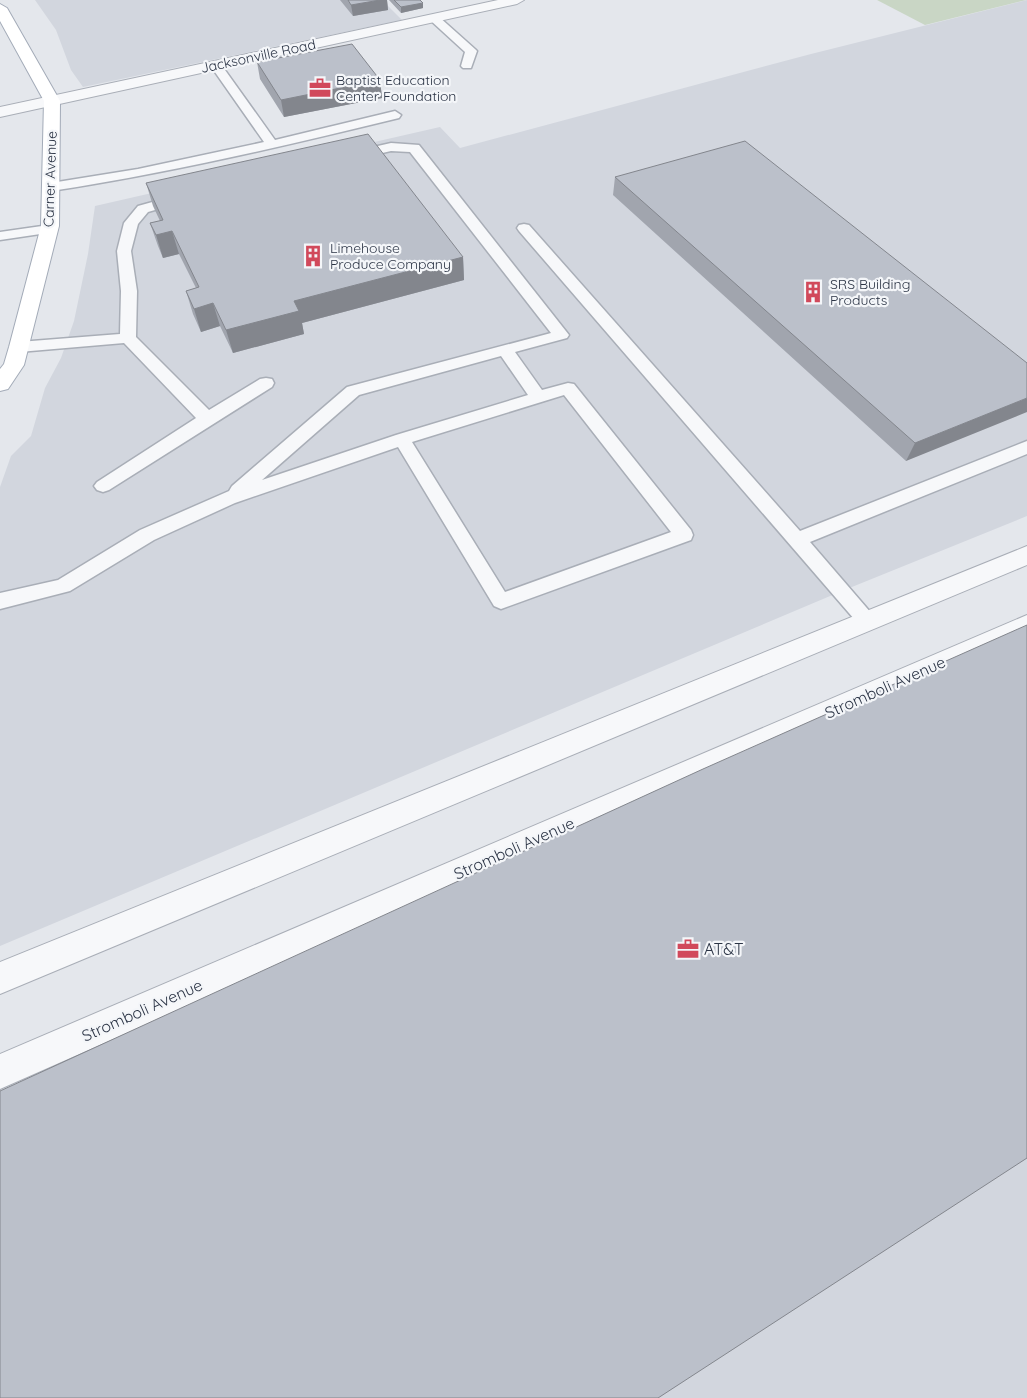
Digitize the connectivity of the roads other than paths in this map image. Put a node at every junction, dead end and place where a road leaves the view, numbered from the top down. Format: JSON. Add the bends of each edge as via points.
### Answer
{"nodes":[{"id":1,"x":517,"y":0,"type":"edge"},
{"id":2,"x":0,"y":8,"type":"edge"},
{"id":3,"x":434,"y":18,"type":"junction"},
{"id":4,"x":216,"y":65,"type":"junction"},
{"id":5,"x":467,"y":66,"type":"dead end"},
{"id":6,"x":52,"y":100,"type":"junction"},
{"id":7,"x":0,"y":112,"type":"edge"},
{"id":8,"x":395,"y":115,"type":"dead end"},
{"id":9,"x":272,"y":145,"type":"junction"},
{"id":10,"x":333,"y":160,"type":"edge"},
{"id":11,"x":51,"y":187,"type":"junction"},
{"id":12,"x":196,"y":194,"type":"edge"},
{"id":13,"x":524,"y":228,"type":"dead end"},
{"id":14,"x":49,"y":229,"type":"junction"},
{"id":15,"x":0,"y":236,"type":"edge"},
{"id":16,"x":128,"y":338,"type":"junction"},
{"id":17,"x":19,"y":347,"type":"junction"},
{"id":18,"x":505,"y":350,"type":"junction"},
{"id":19,"x":266,"y":383,"type":"dead end"},
{"id":20,"x":0,"y":384,"type":"edge"},
{"id":21,"x":537,"y":396,"type":"junction"},
{"id":22,"x":206,"y":419,"type":"junction"},
{"id":23,"x":402,"y":439,"type":"junction"},
{"id":24,"x":1027,"y":447,"type":"edge"},
{"id":25,"x":103,"y":486,"type":"dead end"},
{"id":26,"x":229,"y":498,"type":"junction"},
{"id":27,"x":797,"y":540,"type":"junction"},
{"id":28,"x":1027,"y":555,"type":"edge"},
{"id":29,"x":0,"y":601,"type":"edge"},
{"id":30,"x":868,"y":621,"type":"junction"},
{"id":31,"x":1027,"y":625,"type":"edge"},
{"id":32,"x":0,"y":978,"type":"edge"},
{"id":33,"x":0,"y":1072,"type":"edge"}],
"edges":[{"from":1,"to":3,"type":"street","name":"Jacksonville Road"},
{"from":2,"to":6,"type":"main road"},
{"from":3,"to":4,"type":"street","name":"Jacksonville Road"},
{"from":3,"to":5,"type":"lane","via":[[471,51]]},
{"from":4,"to":6,"type":"street","name":"Jacksonville Road"},
{"from":4,"to":9,"type":"lane"},
{"from":6,"to":7,"type":"street","name":"Jacksonville Road"},
{"from":6,"to":11,"type":"main road","name":"Carner Avenue"},
{"from":8,"to":9,"type":"lane"},
{"from":9,"to":11,"type":"lane","via":[[96,181]]},
{"from":10,"to":18,"type":"lane","via":[[392,147],[414,148],[562,335]]},
{"from":11,"to":14,"type":"main road","name":"Carner Avenue"},
{"from":12,"to":16,"type":"lane","via":[[143,208],[131,223],[124,251],[129,291]]},
{"from":13,"to":27,"type":"lane"},
{"from":14,"to":15,"type":"lane"},
{"from":14,"to":17,"type":"main road","name":"Carner Avenue"},
{"from":16,"to":17,"type":"lane"},
{"from":16,"to":22,"type":"lane"},
{"from":17,"to":20,"type":"main road","name":"Carner Avenue","via":[[14,365]]},
{"from":18,"to":21,"type":"lane"},
{"from":18,"to":26,"type":"lane","via":[[353,391]]},
{"from":19,"to":22,"type":"lane"},
{"from":21,"to":23,"type":"lane"},
{"from":21,"to":23,"type":"lane","via":[[568,388],[684,535],[501,601]]},
{"from":22,"to":25,"type":"lane"},
{"from":23,"to":26,"type":"lane"},
{"from":24,"to":27,"type":"lane"},
{"from":26,"to":29,"type":"lane","via":[[147,535],[63,586]]},
{"from":27,"to":30,"type":"lane"},
{"from":28,"to":30,"type":"street"},
{"from":30,"to":32,"type":"street"},
{"from":31,"to":33,"type":"street","name":"Stromboli Avenue"}]}
